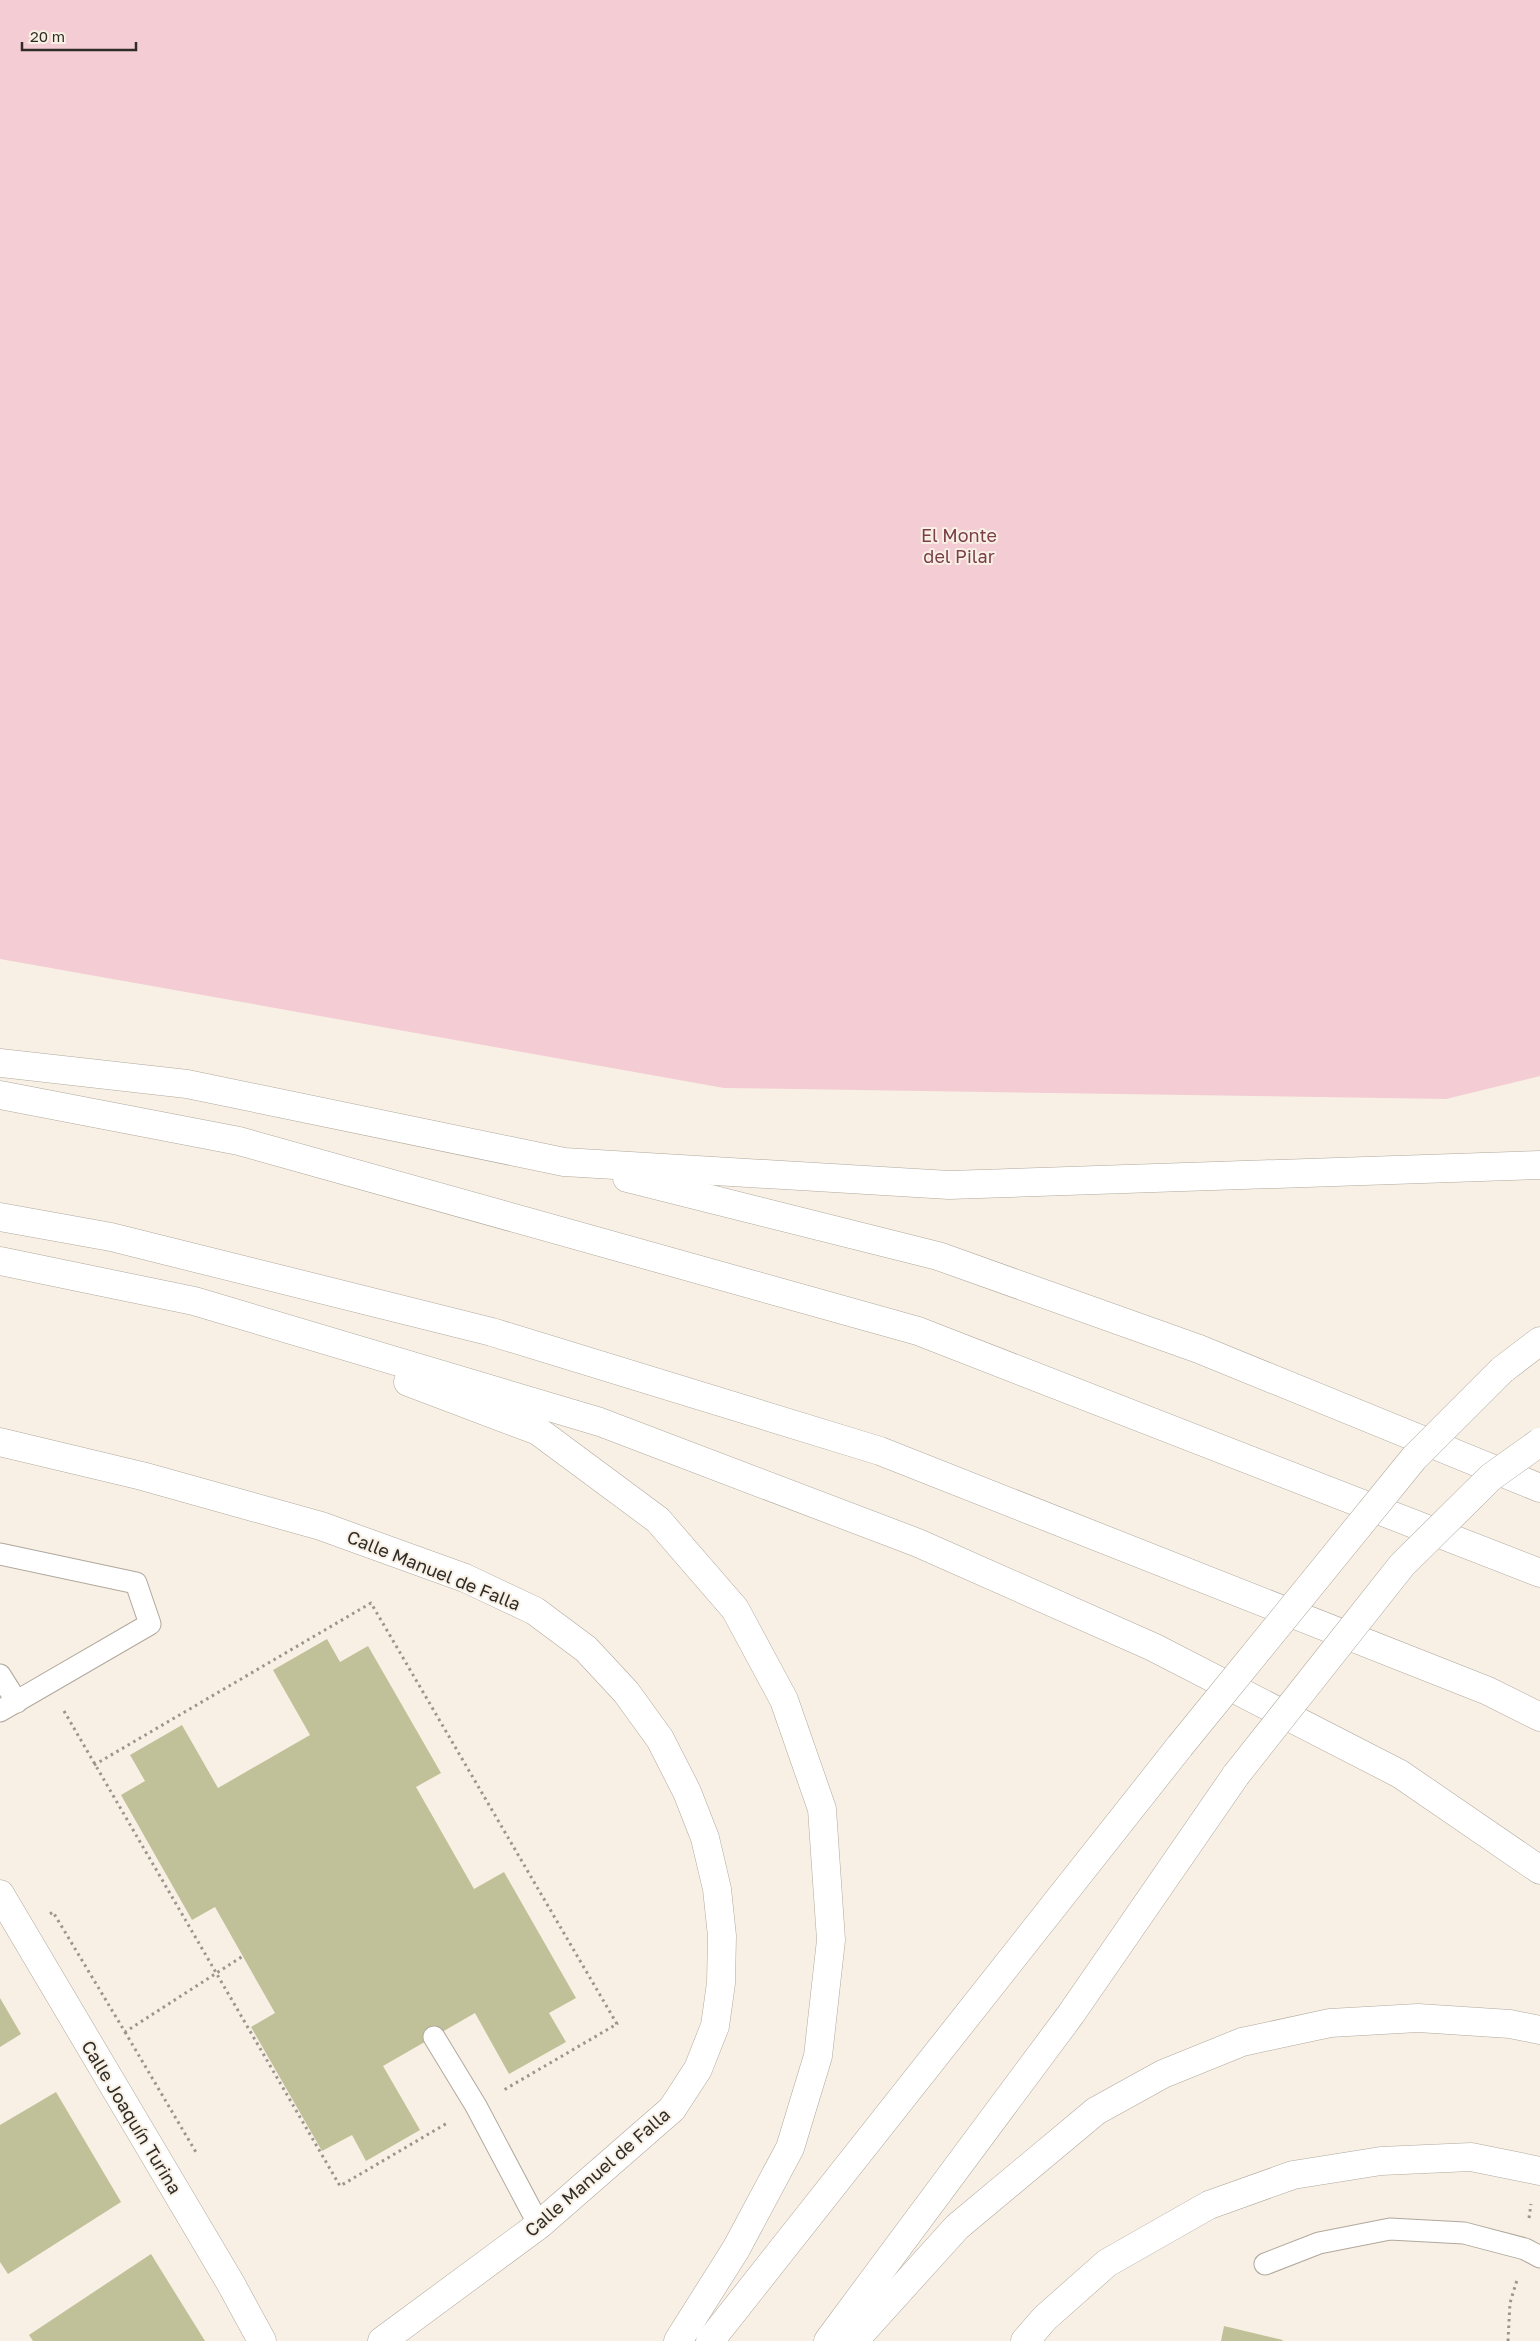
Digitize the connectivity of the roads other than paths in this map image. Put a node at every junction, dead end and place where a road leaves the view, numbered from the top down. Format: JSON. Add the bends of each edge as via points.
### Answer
{"nodes":[{"id":1,"x":0,"y":1063,"type":"edge"},
{"id":2,"x":0,"y":1096,"type":"edge"},
{"id":3,"x":564,"y":1162,"type":"junction"},
{"id":4,"x":1540,"y":1165,"type":"edge"},
{"id":5,"x":0,"y":1217,"type":"edge"},
{"id":6,"x":0,"y":1261,"type":"edge"},
{"id":7,"x":194,"y":1300,"type":"junction"},
{"id":8,"x":1540,"y":1341,"type":"edge"},
{"id":9,"x":0,"y":1442,"type":"edge"},
{"id":10,"x":1540,"y":1442,"type":"edge"},
{"id":11,"x":1540,"y":1488,"type":"edge"},
{"id":12,"x":0,"y":1554,"type":"edge"},
{"id":13,"x":1540,"y":1573,"type":"edge"},
{"id":14,"x":0,"y":1675,"type":"edge"},
{"id":15,"x":8,"y":1707,"type":"edge"},
{"id":16,"x":1540,"y":1717,"type":"edge"},
{"id":17,"x":1540,"y":1870,"type":"edge"},
{"id":18,"x":0,"y":1894,"type":"edge"},
{"id":19,"x":1540,"y":2030,"type":"edge"},
{"id":20,"x":434,"y":2037,"type":"dead end"},
{"id":21,"x":1540,"y":2171,"type":"edge"},
{"id":22,"x":539,"y":2225,"type":"junction"},
{"id":23,"x":1540,"y":2257,"type":"edge"},
{"id":24,"x":1265,"y":2264,"type":"dead end"},
{"id":25,"x":262,"y":2341,"type":"edge"},
{"id":26,"x":382,"y":2341,"type":"edge"},
{"id":27,"x":678,"y":2341,"type":"edge"},
{"id":28,"x":710,"y":2341,"type":"edge"},
{"id":29,"x":828,"y":2341,"type":"edge"},
{"id":30,"x":854,"y":2341,"type":"edge"},
{"id":31,"x":1025,"y":2341,"type":"edge"}],
"edges":[{"from":1,"to":3,"type":"main road","via":[[187,1084]]},
{"from":2,"to":13,"type":"main road","via":[[240,1142],[918,1331]]},
{"from":3,"to":4,"type":"main road","via":[[949,1185]]},
{"from":3,"to":11,"type":"main road","via":[[938,1256],[1198,1349]]},
{"from":5,"to":16,"type":"main road","via":[[111,1237],[492,1332],[880,1451],[1488,1691]]},
{"from":6,"to":7,"type":"main road"},
{"from":7,"to":17,"type":"main road","via":[[600,1422],[918,1543],[1153,1647],[1400,1774]]},
{"from":7,"to":27,"type":"main road","via":[[538,1431],[658,1520],[735,1609],[784,1700],[822,1810],[831,1940],[818,2056],[790,2148],[736,2249]]},
{"from":8,"to":28,"type":"main road","bridge":true,"via":[[1502,1370],[1414,1458],[1180,1746]]},
{"from":9,"to":22,"type":"main road","name":"Calle Manuel de Falla","via":[[142,1476],[322,1526],[465,1578],[535,1611],[586,1649],[626,1692],[660,1739],[687,1792],[705,1838],[717,1889],[722,1936],[721,1983],[715,2026],[698,2069],[672,2109]]},
{"from":10,"to":29,"type":"main road","bridge":true,"via":[[1491,1477],[1402,1565],[1236,1775],[1070,2014]]},
{"from":12,"to":15,"type":"lane","via":[[136,1583],[150,1624]]},
{"from":14,"to":15,"type":"lane"},
{"from":18,"to":25,"type":"main road","name":"Calle Joaquín Turina"},
{"from":19,"to":30,"type":"main road","via":[[1510,2024],[1418,2018],[1330,2022],[1242,2042],[1163,2074],[1096,2111],[957,2227]]},
{"from":20,"to":22,"type":"lane","via":[[476,2106]]},
{"from":21,"to":31,"type":"main road","via":[[1472,2157],[1381,2161],[1293,2175],[1209,2205],[1107,2263],[1045,2318]]},
{"from":22,"to":26,"type":"main road","name":"Calle Manuel de Falla"},
{"from":23,"to":24,"type":"lane","via":[[1464,2233],[1390,2229],[1319,2244]]}]}
